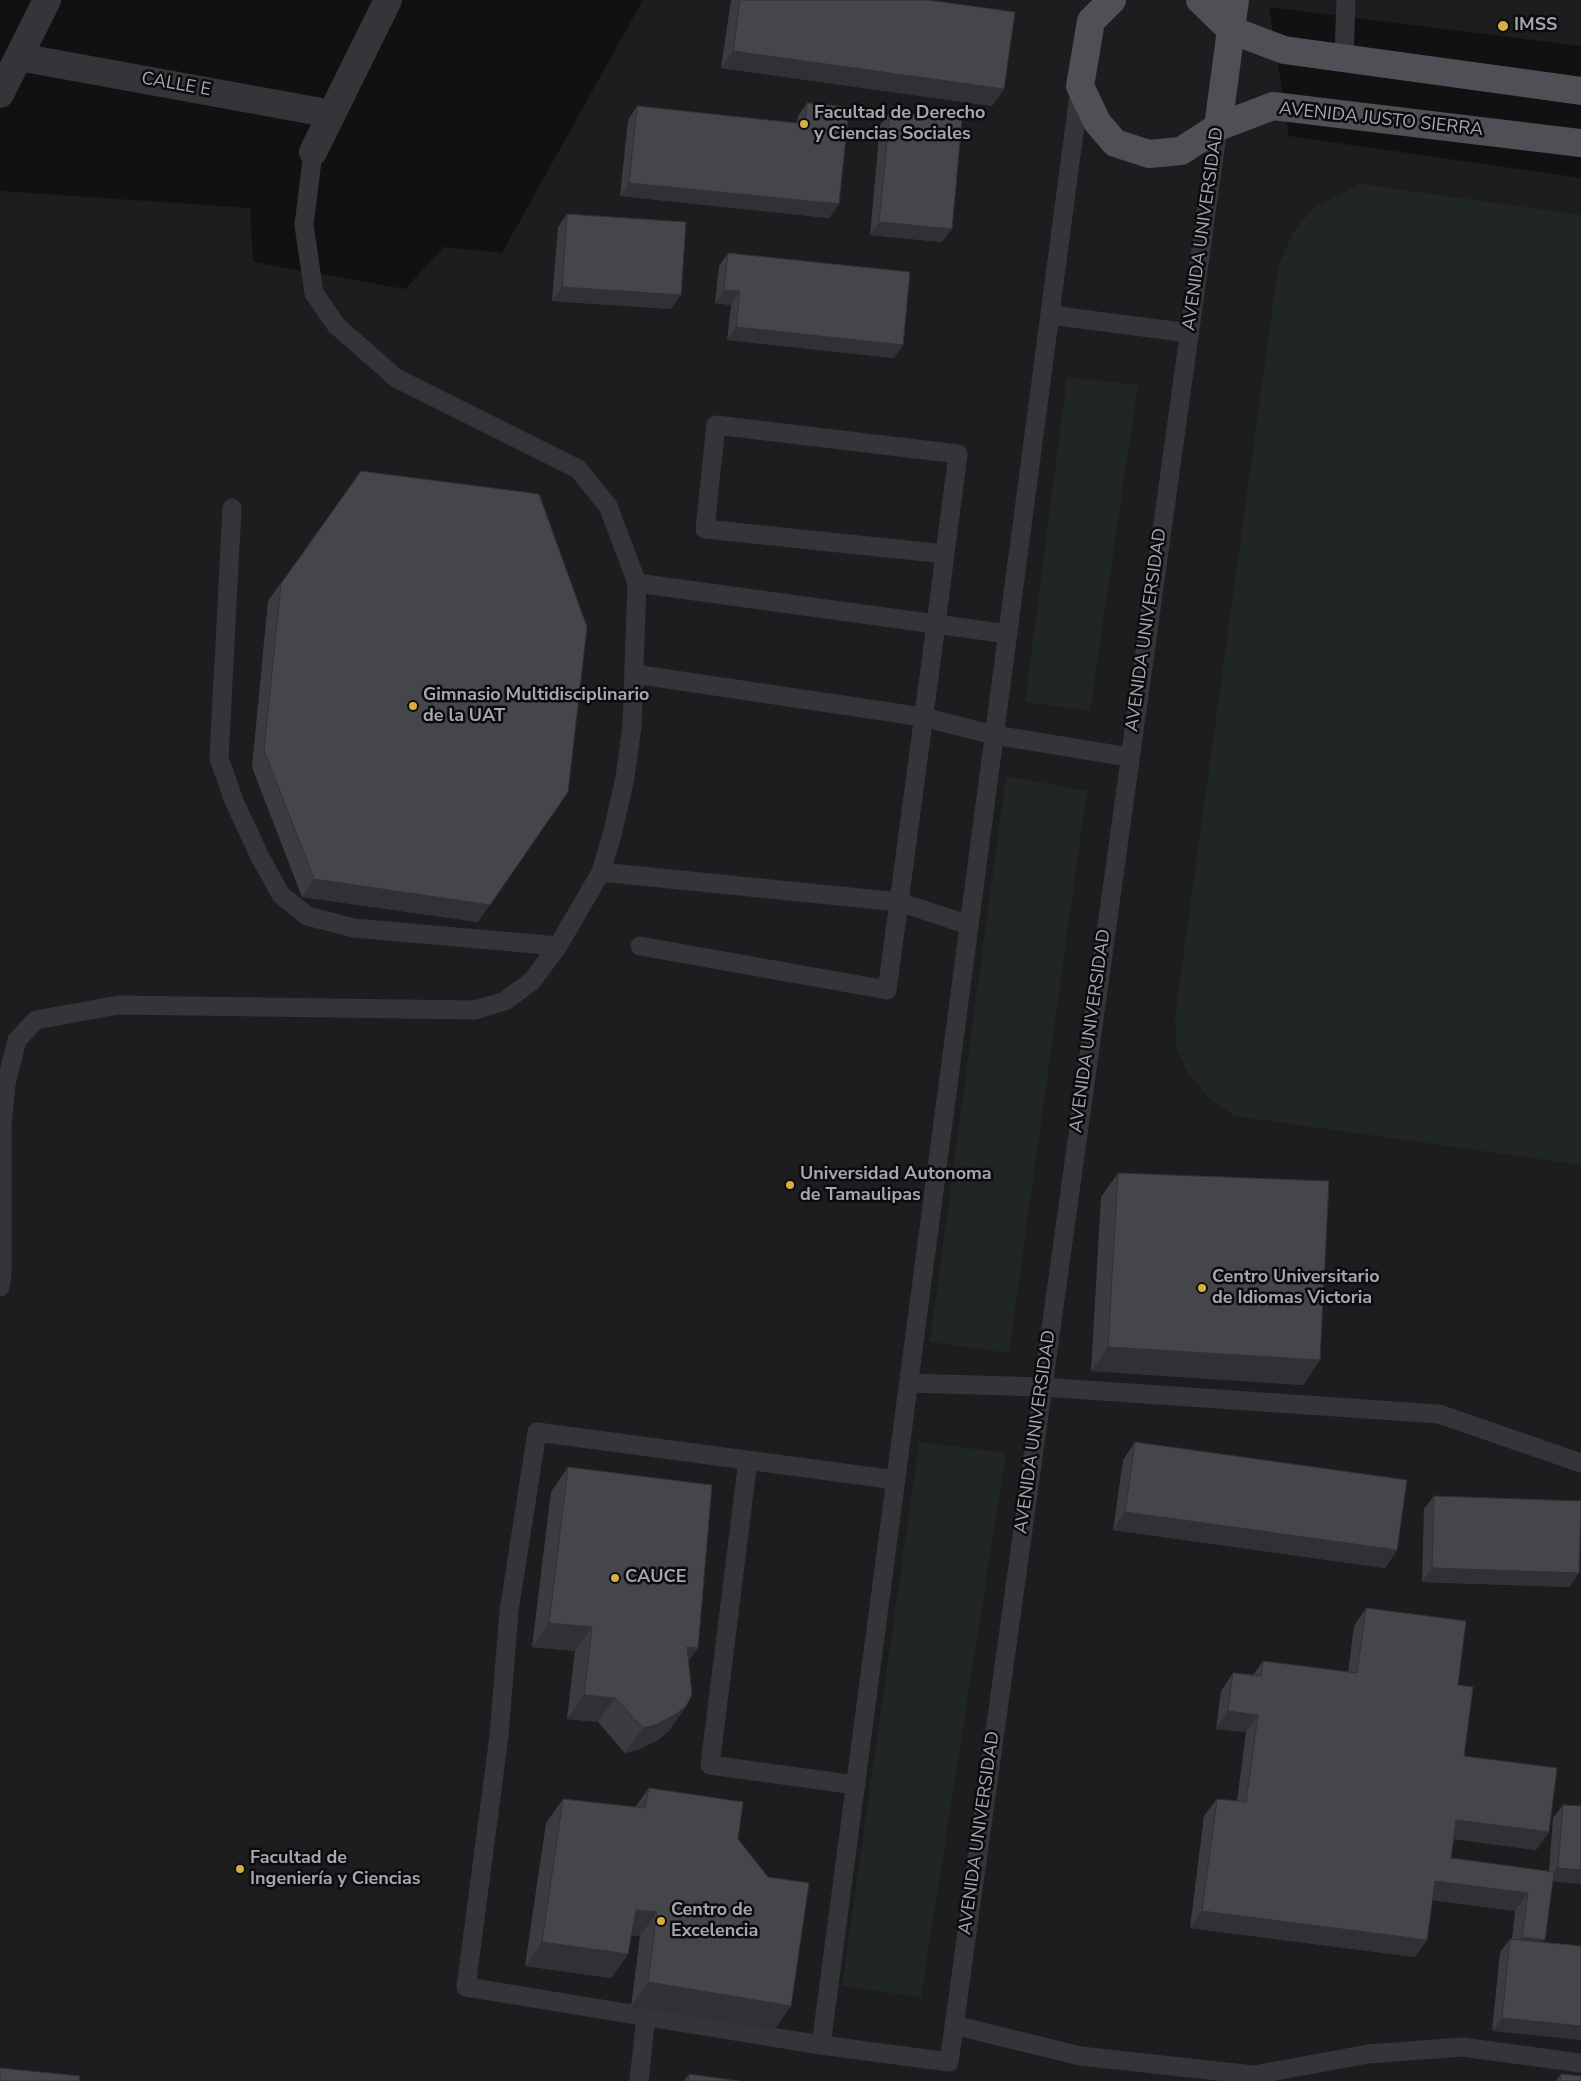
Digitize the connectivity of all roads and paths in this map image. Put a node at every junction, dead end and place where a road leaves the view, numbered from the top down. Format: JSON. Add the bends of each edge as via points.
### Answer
{"nodes":[{"id":1,"x":47,"y":0,"type":"edge"},
{"id":2,"x":388,"y":0,"type":"edge"},
{"id":3,"x":1112,"y":0,"type":"edge"},
{"id":4,"x":1200,"y":0,"type":"edge"},
{"id":5,"x":1235,"y":0,"type":"edge"},
{"id":6,"x":1346,"y":0,"type":"edge"},
{"id":7,"x":1093,"y":10,"type":"edge"},
{"id":8,"x":1232,"y":30,"type":"junction"},
{"id":9,"x":19,"y":57,"type":"junction"},
{"id":10,"x":1344,"y":59,"type":"junction"},
{"id":11,"x":1080,"y":86,"type":"junction"},
{"id":12,"x":1581,"y":91,"type":"edge"},
{"id":13,"x":0,"y":94,"type":"edge"},
{"id":14,"x":332,"y":114,"type":"junction"},
{"id":15,"x":1218,"y":127,"type":"junction"},
{"id":16,"x":1581,"y":143,"type":"edge"},
{"id":17,"x":313,"y":152,"type":"joint"},
{"id":18,"x":1050,"y":315,"type":"junction"},
{"id":19,"x":1189,"y":333,"type":"junction"},
{"id":20,"x":232,"y":508,"type":"dead end"},
{"id":21,"x":945,"y":554,"type":"junction"},
{"id":22,"x":637,"y":583,"type":"junction"},
{"id":23,"x":936,"y":624,"type":"junction"},
{"id":24,"x":1008,"y":634,"type":"junction"},
{"id":25,"x":634,"y":674,"type":"junction"},
{"id":26,"x":923,"y":717,"type":"junction"},
{"id":27,"x":994,"y":735,"type":"junction"},
{"id":28,"x":1129,"y":757,"type":"junction"},
{"id":29,"x":600,"y":872,"type":"junction"},
{"id":30,"x":899,"y":902,"type":"junction"},
{"id":31,"x":970,"y":925,"type":"junction"},
{"id":32,"x":558,"y":946,"type":"junction"},
{"id":33,"x":640,"y":946,"type":"dead end"},
{"id":34,"x":0,"y":1287,"type":"edge"},
{"id":35,"x":909,"y":1383,"type":"junction"},
{"id":36,"x":1042,"y":1387,"type":"junction"},
{"id":37,"x":748,"y":1460,"type":"junction"},
{"id":38,"x":1581,"y":1462,"type":"edge"},
{"id":39,"x":896,"y":1480,"type":"junction"},
{"id":40,"x":856,"y":1785,"type":"junction"},
{"id":41,"x":646,"y":2016,"type":"junction"},
{"id":42,"x":954,"y":2025,"type":"junction"},
{"id":43,"x":821,"y":2045,"type":"junction"},
{"id":44,"x":1581,"y":2063,"type":"edge"},
{"id":45,"x":1187,"y":2074,"type":"edge"},
{"id":46,"x":1295,"y":2074,"type":"edge"},
{"id":47,"x":639,"y":2081,"type":"edge"}],
"edges":[{"from":1,"to":9,"type":"street"},
{"from":2,"to":14,"type":"street"},
{"from":3,"to":7,"type":"main road"},
{"from":4,"to":8,"type":"main road"},
{"from":5,"to":8,"type":"main road","name":"AVENIDA UNIVERSIDAD"},
{"from":6,"to":10,"type":"lane"},
{"from":7,"to":11,"type":"main road"},
{"from":8,"to":10,"type":"main road","via":[[1284,50]]},
{"from":8,"to":15,"type":"main road","name":"AVENIDA UNIVERSIDAD"},
{"from":9,"to":13,"type":"street"},
{"from":9,"to":14,"type":"street","name":"CALLE E"},
{"from":10,"to":12,"type":"main road"},
{"from":11,"to":15,"type":"main road","name":"AVENIDA JUSTO SIERRA","via":[[1097,122],[1116,143],[1149,154],[1181,151]]},
{"from":11,"to":18,"type":"lane"},
{"from":14,"to":17,"type":"street"},
{"from":15,"to":16,"type":"main road","name":"AVENIDA JUSTO SIERRA","via":[[1273,106]]},
{"from":15,"to":19,"type":"lane","name":"AVENIDA UNIVERSIDAD"},
{"from":17,"to":22,"type":"lane","via":[[304,225],[314,292],[336,324],[396,378],[578,469],[608,506]]},
{"from":18,"to":19,"type":"lane"},
{"from":18,"to":24,"type":"lane"},
{"from":19,"to":28,"type":"lane","name":"AVENIDA UNIVERSIDAD"},
{"from":20,"to":32,"type":"lane","via":[[219,758],[234,801],[281,895],[307,916],[354,928]]},
{"from":21,"to":21,"type":"lane","via":[[705,529],[716,425],[958,454]]},
{"from":21,"to":23,"type":"lane"},
{"from":22,"to":23,"type":"lane"},
{"from":22,"to":25,"type":"lane"},
{"from":23,"to":24,"type":"lane"},
{"from":23,"to":26,"type":"lane"},
{"from":24,"to":27,"type":"lane"},
{"from":25,"to":26,"type":"lane"},
{"from":25,"to":29,"type":"lane","via":[[626,778]]},
{"from":26,"to":27,"type":"lane"},
{"from":26,"to":30,"type":"lane"},
{"from":27,"to":28,"type":"lane"},
{"from":27,"to":31,"type":"lane"},
{"from":28,"to":36,"type":"lane","name":"AVENIDA UNIVERSIDAD"},
{"from":29,"to":30,"type":"lane"},
{"from":29,"to":32,"type":"lane"},
{"from":30,"to":31,"type":"lane"},
{"from":30,"to":33,"type":"lane","via":[[887,990]]},
{"from":31,"to":35,"type":"lane"},
{"from":32,"to":34,"type":"lane","via":[[532,981],[505,1000],[475,1010],[118,1005],[36,1020],[17,1040],[6,1084],[2,1127]]},
{"from":35,"to":36,"type":"lane"},
{"from":35,"to":39,"type":"lane"},
{"from":36,"to":38,"type":"lane","via":[[1439,1414]]},
{"from":36,"to":42,"type":"lane","name":"AVENIDA UNIVERSIDAD"},
{"from":37,"to":39,"type":"lane"},
{"from":37,"to":40,"type":"lane","via":[[710,1765]]},
{"from":37,"to":41,"type":"lane","via":[[537,1432],[510,1611],[499,1736],[466,1987]]},
{"from":39,"to":40,"type":"lane"},
{"from":40,"to":43,"type":"lane"},
{"from":41,"to":43,"type":"lane"},
{"from":41,"to":47,"type":"lane"},
{"from":42,"to":43,"type":"lane","name":"AVENIDA UNIVERSIDAD","via":[[948,2062]]},
{"from":42,"to":45,"type":"lane","via":[[1080,2056]]},
{"from":44,"to":46,"type":"lane","via":[[1462,2047],[1368,2054]]},
{"from":45,"to":46,"type":"lane"}]}
